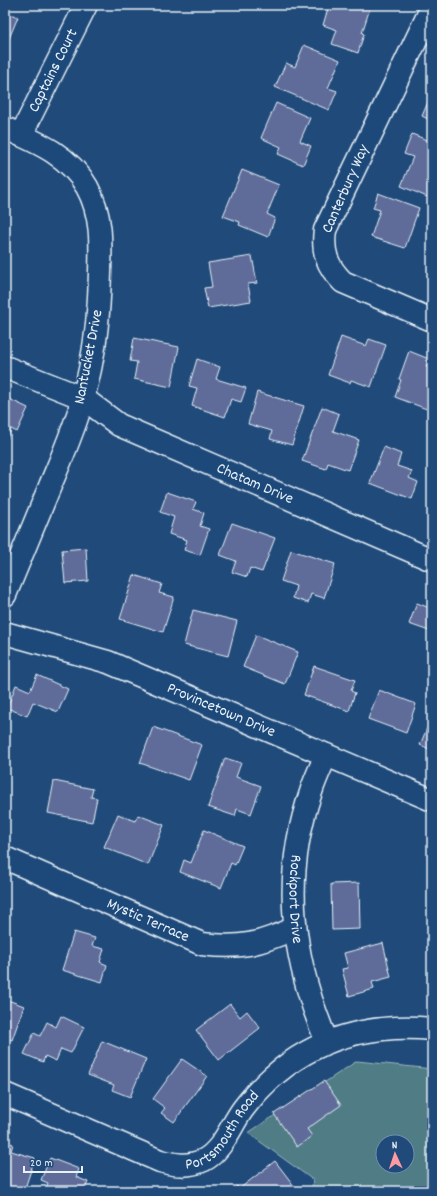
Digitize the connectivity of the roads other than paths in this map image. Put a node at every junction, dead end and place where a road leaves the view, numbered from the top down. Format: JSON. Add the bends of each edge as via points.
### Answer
{"nodes":[{"id":1,"x":86,"y":5,"type":"edge"},
{"id":2,"x":432,"y":7,"type":"edge"},
{"id":3,"x":13,"y":132,"type":"edge"},
{"id":4,"x":432,"y":320,"type":"edge"},
{"id":5,"x":5,"y":367,"type":"edge"},
{"id":6,"x":83,"y":398,"type":"junction"},
{"id":7,"x":432,"y":560,"type":"edge"},
{"id":8,"x":5,"y":595,"type":"edge"},
{"id":9,"x":5,"y":633,"type":"edge"},
{"id":10,"x":326,"y":755,"type":"junction"},
{"id":11,"x":432,"y":800,"type":"edge"},
{"id":12,"x":5,"y":858,"type":"edge"},
{"id":13,"x":295,"y":928,"type":"junction"},
{"id":14,"x":432,"y":1029,"type":"edge"},
{"id":15,"x":327,"y":1042,"type":"junction"},
{"id":16,"x":5,"y":1094,"type":"edge"}],
"edges":[{"from":1,"to":3,"type":"street","name":"Captains Court"},
{"from":2,"to":4,"type":"street","name":"Canterbury Way","via":[[325,230],[323,245],[332,271],[343,282]]},
{"from":3,"to":6,"type":"street","name":"Nantucket Drive","via":[[59,155],[74,169],[87,187],[97,209],[101,233],[98,321]]},
{"from":5,"to":6,"type":"street","name":"Chatam Drive"},
{"from":6,"to":7,"type":"street","name":"Chatam Drive","via":[[119,425]]},
{"from":6,"to":8,"type":"street","name":"Nantucket Drive","via":[[70,438]]},
{"from":9,"to":10,"type":"street","name":"Provincetown Drive","via":[[108,662]]},
{"from":10,"to":11,"type":"street","name":"Provincetown Drive"},
{"from":10,"to":13,"type":"street","name":"Rockport Drive","via":[[311,792],[300,830],[294,870]]},
{"from":12,"to":13,"type":"street","name":"Mystic Terrace","via":[[202,944],[225,947],[247,945],[270,940]]},
{"from":13,"to":15,"type":"street","name":"Rockport Drive","via":[[300,965],[313,1009]]},
{"from":14,"to":15,"type":"street","name":"Portsmouth Road","via":[[401,1027],[370,1030]]},
{"from":15,"to":16,"type":"street","name":"Portsmouth Road","via":[[274,1074],[236,1118],[218,1149],[205,1159],[190,1164],[175,1165],[160,1161]]}]}
